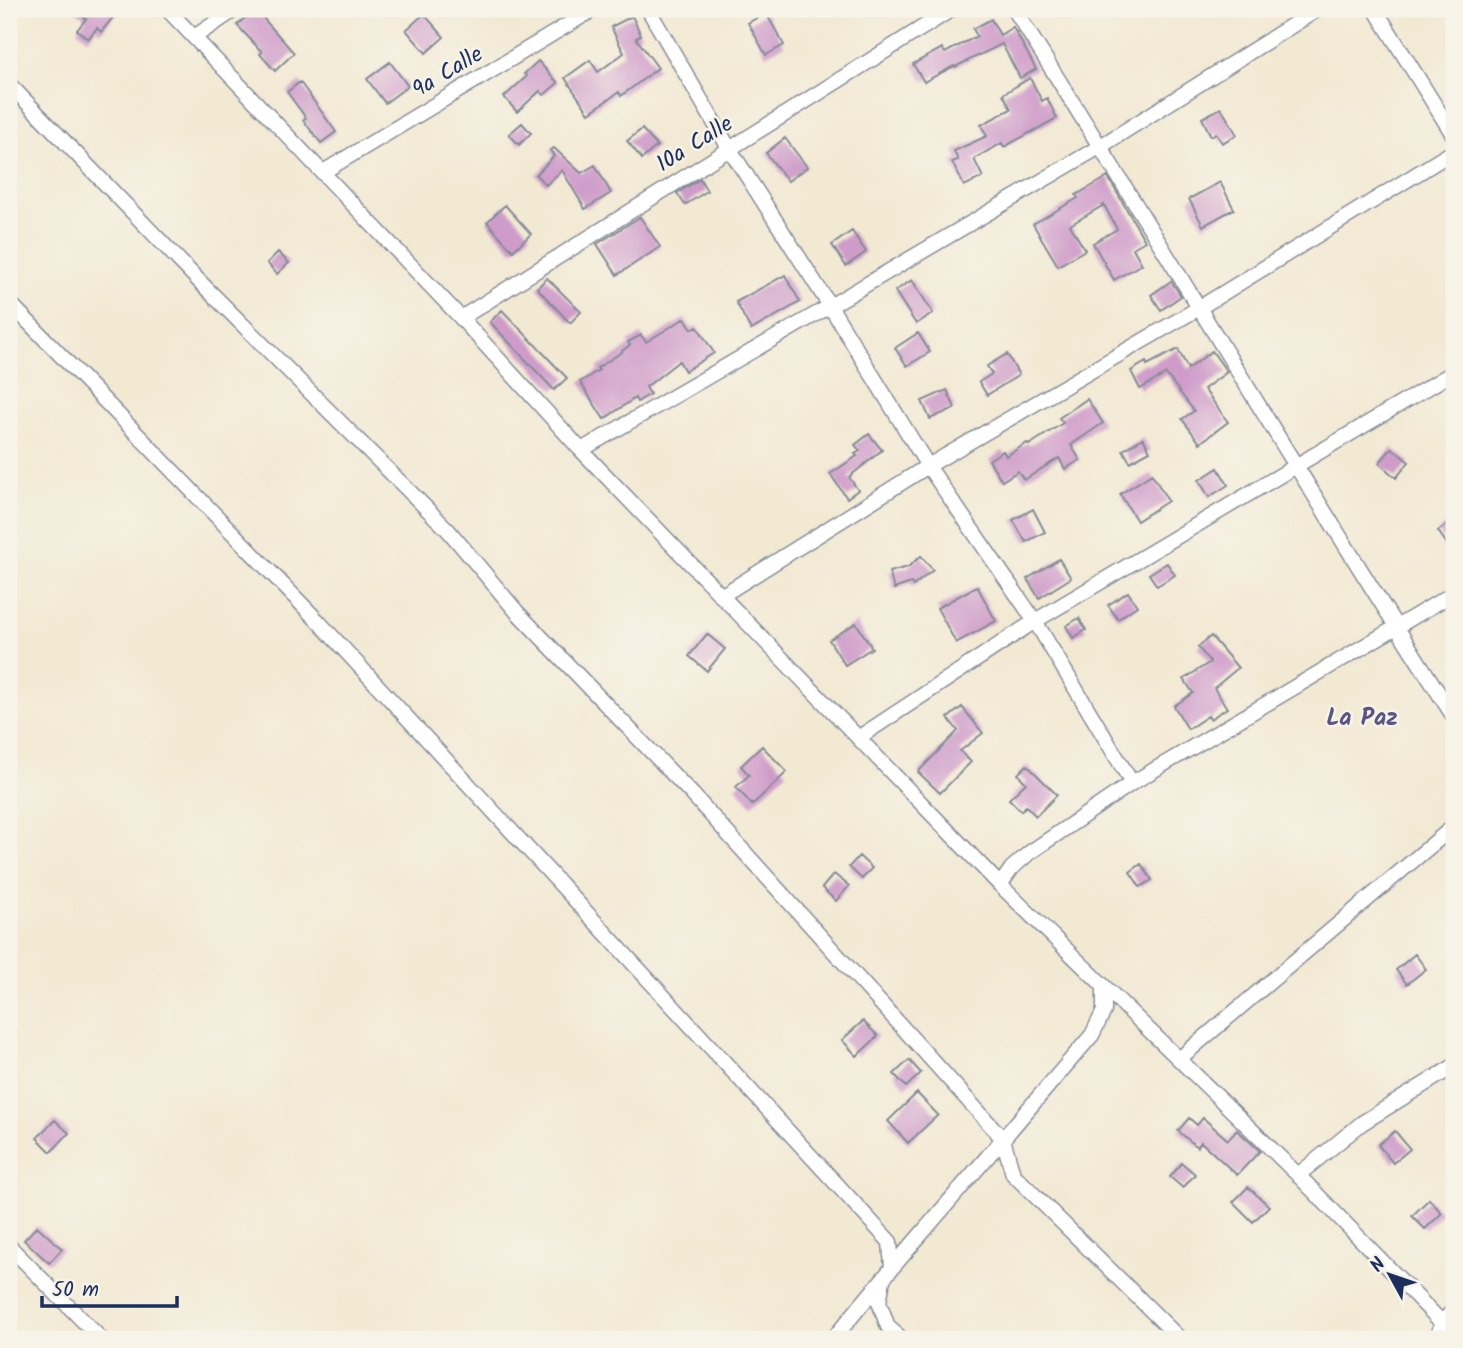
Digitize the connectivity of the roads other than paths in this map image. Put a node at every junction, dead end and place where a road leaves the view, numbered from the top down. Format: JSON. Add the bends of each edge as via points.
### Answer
{"nodes":[{"id":1,"x":167,"y":9,"type":"edge"},
{"id":2,"x":236,"y":9,"type":"edge"},
{"id":3,"x":594,"y":9,"type":"edge"},
{"id":4,"x":648,"y":9,"type":"edge"},
{"id":5,"x":952,"y":9,"type":"edge"},
{"id":6,"x":1014,"y":9,"type":"edge"},
{"id":7,"x":1318,"y":9,"type":"edge"},
{"id":8,"x":1375,"y":9,"type":"edge"},
{"id":9,"x":194,"y":37,"type":"junction"},
{"id":10,"x":9,"y":84,"type":"edge"},
{"id":11,"x":1454,"y":136,"type":"edge"},
{"id":12,"x":1101,"y":146,"type":"junction"},
{"id":13,"x":729,"y":148,"type":"junction"},
{"id":14,"x":1454,"y":151,"type":"edge"},
{"id":15,"x":323,"y":172,"type":"junction"},
{"id":16,"x":9,"y":302,"type":"edge"},
{"id":17,"x":830,"y":306,"type":"junction"},
{"id":18,"x":1199,"y":308,"type":"junction"},
{"id":19,"x":461,"y":318,"type":"junction"},
{"id":20,"x":1454,"y":372,"type":"edge"},
{"id":21,"x":581,"y":450,"type":"junction"},
{"id":22,"x":928,"y":466,"type":"junction"},
{"id":23,"x":1296,"y":467,"type":"junction"},
{"id":24,"x":1454,"y":593,"type":"edge"},
{"id":25,"x":722,"y":596,"type":"junction"},
{"id":26,"x":1035,"y":621,"type":"junction"},
{"id":27,"x":1396,"y":627,"type":"junction"},
{"id":28,"x":1454,"y":717,"type":"edge"},
{"id":29,"x":858,"y":738,"type":"junction"},
{"id":30,"x":1132,"y":783,"type":"junction"},
{"id":31,"x":1454,"y":826,"type":"edge"},
{"id":32,"x":1000,"y":886,"type":"junction"},
{"id":33,"x":1104,"y":986,"type":"junction"},
{"id":34,"x":1179,"y":1059,"type":"junction"},
{"id":35,"x":1454,"y":1066,"type":"edge"},
{"id":36,"x":1003,"y":1139,"type":"junction"},
{"id":37,"x":1298,"y":1175,"type":"junction"},
{"id":38,"x":9,"y":1247,"type":"edge"},
{"id":39,"x":887,"y":1273,"type":"junction"},
{"id":40,"x":1454,"y":1310,"type":"edge"},
{"id":41,"x":1442,"y":1322,"type":"junction"},
{"id":42,"x":1454,"y":1335,"type":"edge"},
{"id":43,"x":101,"y":1339,"type":"edge"},
{"id":44,"x":833,"y":1339,"type":"edge"},
{"id":45,"x":902,"y":1339,"type":"edge"},
{"id":46,"x":1180,"y":1339,"type":"edge"},
{"id":47,"x":1437,"y":1339,"type":"edge"}],
"edges":[{"from":1,"to":9,"type":"street"},
{"from":2,"to":9,"type":"street"},
{"from":3,"to":15,"type":"street","name":"9a Calle"},
{"from":4,"to":13,"type":"street"},
{"from":5,"to":13,"type":"street","name":"10a Calle"},
{"from":6,"to":12,"type":"street"},
{"from":7,"to":12,"type":"street"},
{"from":8,"to":11,"type":"street"},
{"from":9,"to":15,"type":"street"},
{"from":10,"to":36,"type":"street","via":[[448,530],[517,612],[692,794]]},
{"from":12,"to":17,"type":"street"},
{"from":12,"to":18,"type":"street"},
{"from":13,"to":17,"type":"street"},
{"from":13,"to":19,"type":"street","name":"10a Calle"},
{"from":14,"to":18,"type":"street"},
{"from":15,"to":19,"type":"street"},
{"from":16,"to":39,"type":"street","via":[[317,620],[890,1242]]},
{"from":17,"to":21,"type":"street"},
{"from":17,"to":22,"type":"street"},
{"from":18,"to":22,"type":"street"},
{"from":18,"to":23,"type":"street"},
{"from":19,"to":21,"type":"street"},
{"from":20,"to":23,"type":"street"},
{"from":21,"to":25,"type":"street"},
{"from":22,"to":25,"type":"street"},
{"from":22,"to":26,"type":"street"},
{"from":23,"to":26,"type":"street"},
{"from":23,"to":27,"type":"street"},
{"from":24,"to":27,"type":"street"},
{"from":25,"to":29,"type":"street"},
{"from":26,"to":29,"type":"street"},
{"from":26,"to":30,"type":"street"},
{"from":27,"to":28,"type":"street"},
{"from":27,"to":30,"type":"street"},
{"from":29,"to":32,"type":"street"},
{"from":30,"to":32,"type":"street","via":[[1029,853]]},
{"from":31,"to":34,"type":"street"},
{"from":32,"to":33,"type":"street"},
{"from":33,"to":34,"type":"street"},
{"from":33,"to":36,"type":"street","via":[[1104,1011],[1092,1035]]},
{"from":34,"to":37,"type":"street"},
{"from":35,"to":37,"type":"street","via":[[1362,1122]]},
{"from":36,"to":39,"type":"street"},
{"from":36,"to":46,"type":"street","via":[[1013,1174]]},
{"from":37,"to":41,"type":"street"},
{"from":38,"to":43,"type":"street"},
{"from":39,"to":44,"type":"street"},
{"from":39,"to":45,"type":"street","via":[[878,1302],[888,1327]]},
{"from":40,"to":41,"type":"street"},
{"from":41,"to":42,"type":"street"},
{"from":41,"to":47,"type":"street"}]}
